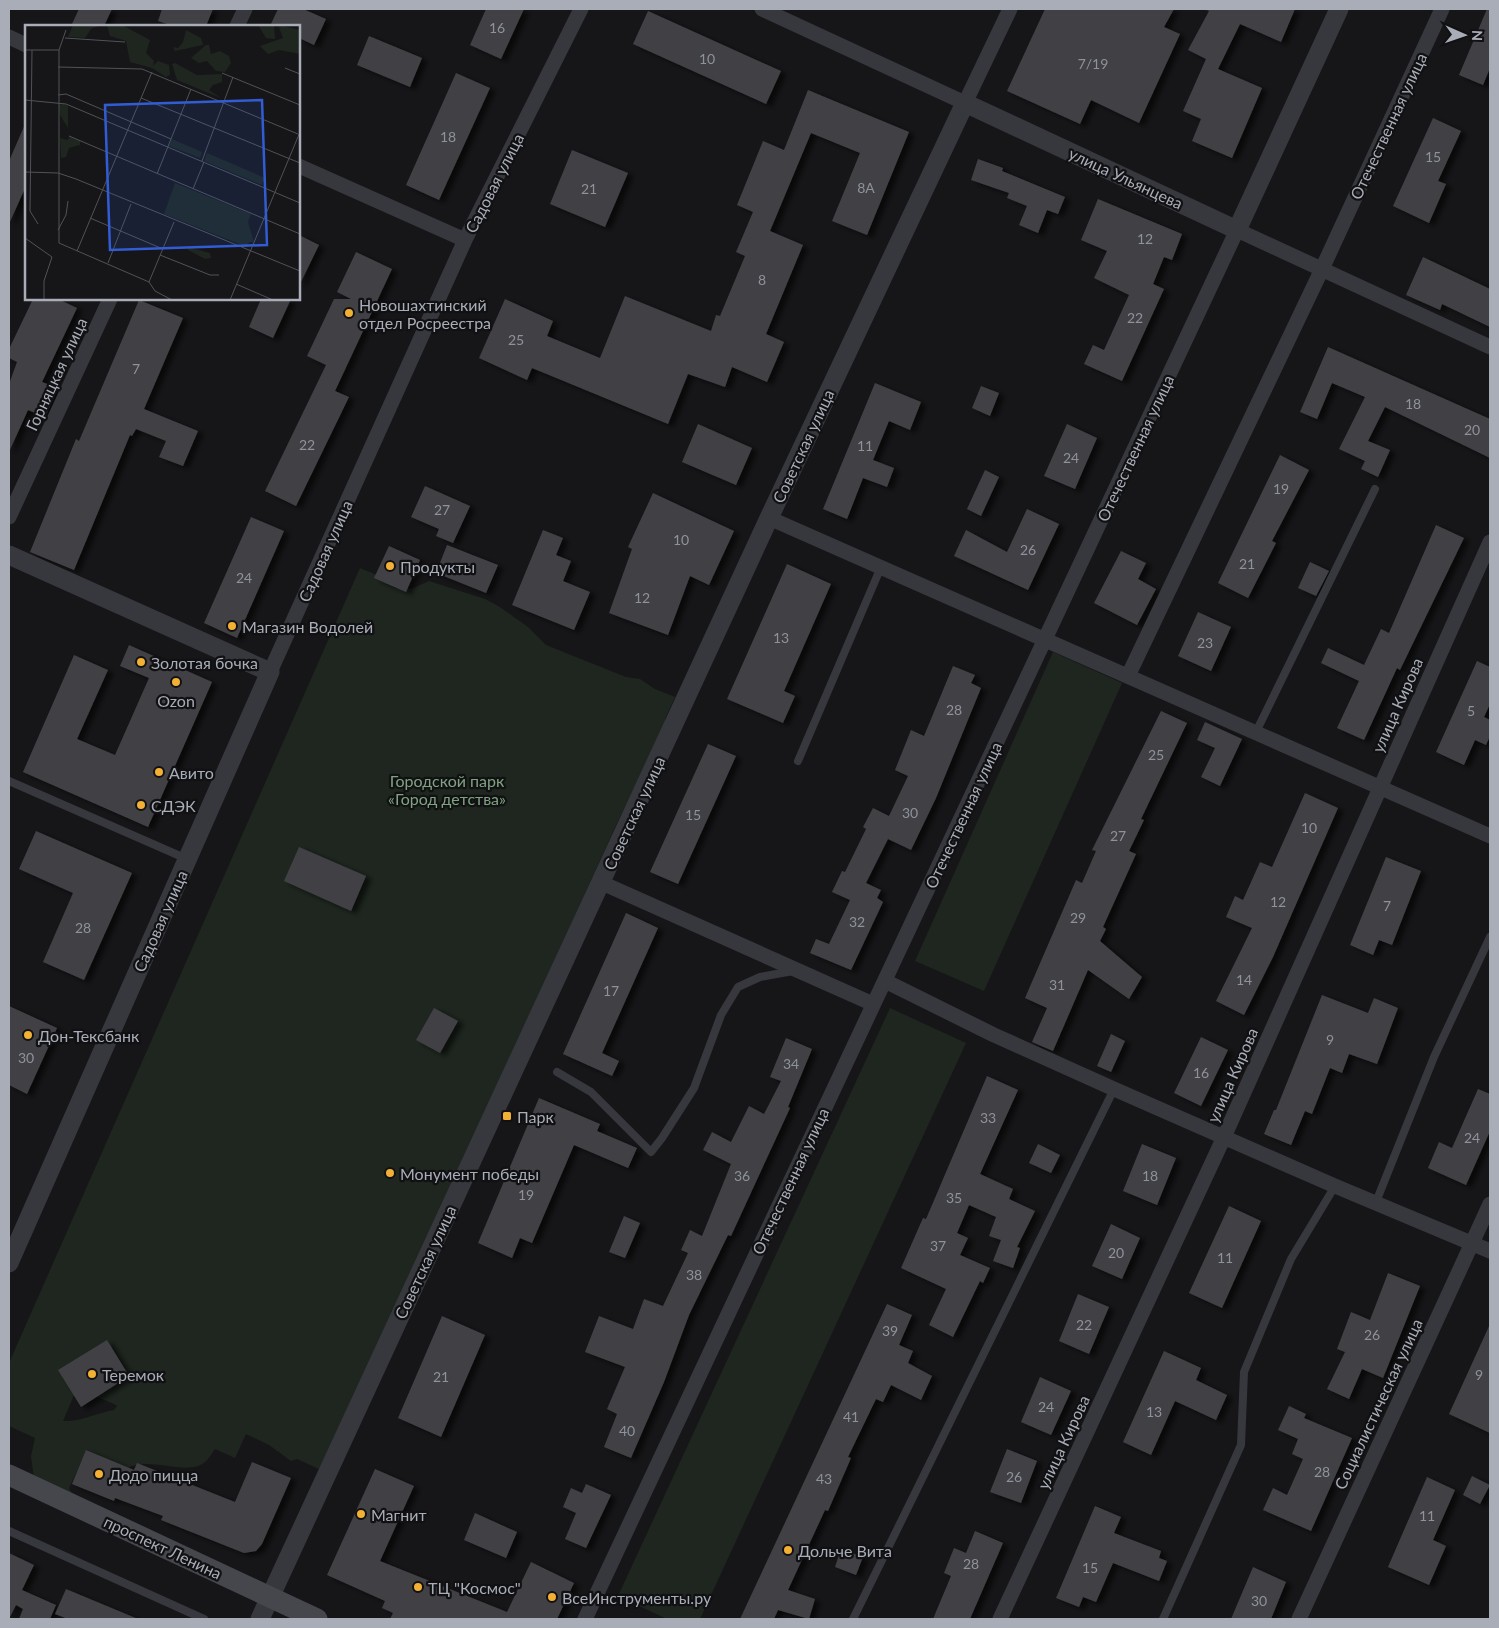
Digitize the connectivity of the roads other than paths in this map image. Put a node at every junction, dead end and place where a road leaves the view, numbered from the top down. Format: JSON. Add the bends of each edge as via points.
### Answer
{"nodes":[{"id":1,"x":245,"y":9,"type":"edge"},
{"id":2,"x":581,"y":9,"type":"edge"},
{"id":3,"x":762,"y":9,"type":"edge"},
{"id":4,"x":1010,"y":9,"type":"edge"},
{"id":5,"x":1339,"y":9,"type":"edge"},
{"id":6,"x":1442,"y":9,"type":"edge"},
{"id":7,"x":237,"y":25,"type":"edge"},
{"id":8,"x":9,"y":37,"type":"edge"},
{"id":9,"x":25,"y":45,"type":"edge"},
{"id":10,"x":965,"y":103,"type":"junction"},
{"id":11,"x":300,"y":166,"type":"edge"},
{"id":12,"x":1237,"y":230,"type":"junction"},
{"id":13,"x":465,"y":240,"type":"junction"},
{"id":14,"x":1322,"y":269,"type":"junction"},
{"id":15,"x":110,"y":300,"type":"edge"},
{"id":16,"x":1490,"y":347,"type":"edge"},
{"id":17,"x":1375,"y":489,"type":"dead end"},
{"id":18,"x":9,"y":518,"type":"edge"},
{"id":19,"x":769,"y":518,"type":"junction"},
{"id":20,"x":1490,"y":542,"type":"edge"},
{"id":21,"x":9,"y":555,"type":"edge"},
{"id":22,"x":881,"y":567,"type":"junction"},
{"id":23,"x":1046,"y":640,"type":"junction"},
{"id":24,"x":270,"y":672,"type":"junction"},
{"id":25,"x":1128,"y":676,"type":"junction"},
{"id":26,"x":1256,"y":732,"type":"junction"},
{"id":27,"x":798,"y":761,"type":"dead end"},
{"id":28,"x":9,"y":781,"type":"edge"},
{"id":29,"x":1379,"y":787,"type":"junction"},
{"id":30,"x":1490,"y":836,"type":"edge"},
{"id":31,"x":187,"y":859,"type":"junction"},
{"id":32,"x":602,"y":883,"type":"junction"},
{"id":33,"x":1490,"y":937,"type":"edge"},
{"id":34,"x":798,"y":970,"type":"junction"},
{"id":35,"x":885,"y":981,"type":"junction"},
{"id":36,"x":873,"y":1004,"type":"junction"},
{"id":37,"x":557,"y":1072,"type":"dead end"},
{"id":38,"x":1114,"y":1089,"type":"junction"},
{"id":39,"x":1224,"y":1137,"type":"junction"},
{"id":40,"x":1335,"y":1186,"type":"junction"},
{"id":41,"x":1376,"y":1202,"type":"junction"},
{"id":42,"x":1490,"y":1204,"type":"edge"},
{"id":43,"x":1471,"y":1244,"type":"junction"},
{"id":44,"x":1490,"y":1251,"type":"edge"},
{"id":45,"x":9,"y":1263,"type":"edge"},
{"id":46,"x":9,"y":1475,"type":"edge"},
{"id":47,"x":9,"y":1531,"type":"edge"},
{"id":48,"x":270,"y":1597,"type":"junction"},
{"id":49,"x":204,"y":1619,"type":"edge"},
{"id":50,"x":260,"y":1619,"type":"edge"},
{"id":51,"x":317,"y":1619,"type":"edge"},
{"id":52,"x":585,"y":1619,"type":"edge"},
{"id":53,"x":853,"y":1619,"type":"edge"},
{"id":54,"x":1000,"y":1619,"type":"edge"},
{"id":55,"x":1164,"y":1619,"type":"edge"},
{"id":56,"x":1299,"y":1619,"type":"edge"}],
"edges":[{"from":1,"to":7,"type":"street"},
{"from":2,"to":13,"type":"street","name":"Садовая улица"},
{"from":3,"to":10,"type":"street","name":"улица Ульянцева"},
{"from":4,"to":10,"type":"street","name":"Советская улица"},
{"from":5,"to":12,"type":"street","name":"Отечественная улица"},
{"from":6,"to":14,"type":"street","name":"Отечественная улица"},
{"from":8,"to":9,"type":"street"},
{"from":10,"to":12,"type":"street","name":"улица Ульянцева"},
{"from":10,"to":19,"type":"street","name":"Советская улица"},
{"from":11,"to":13,"type":"street"},
{"from":12,"to":14,"type":"street","name":"улица Ульянцева"},
{"from":12,"to":23,"type":"street","name":"Отечественная улица"},
{"from":13,"to":24,"type":"street","name":"Садовая улица"},
{"from":14,"to":16,"type":"street","name":"улица Ульянцева"},
{"from":14,"to":25,"type":"street","name":"Отечественная улица"},
{"from":15,"to":18,"type":"street","name":"Горняцкая улица"},
{"from":17,"to":26,"type":"lane"},
{"from":19,"to":22,"type":"street"},
{"from":19,"to":32,"type":"street","name":"Советская улица"},
{"from":20,"to":29,"type":"street","name":"улица Кирова"},
{"from":21,"to":24,"type":"street"},
{"from":22,"to":23,"type":"street"},
{"from":22,"to":27,"type":"lane"},
{"from":23,"to":25,"type":"street"},
{"from":23,"to":35,"type":"street","name":"Отечественная улица"},
{"from":24,"to":31,"type":"street","name":"Садовая улица"},
{"from":25,"to":26,"type":"street"},
{"from":26,"to":29,"type":"street"},
{"from":28,"to":31,"type":"lane"},
{"from":29,"to":30,"type":"street"},
{"from":29,"to":39,"type":"street","name":"улица Кирова"},
{"from":31,"to":45,"type":"street","name":"Садовая улица"},
{"from":32,"to":34,"type":"street"},
{"from":32,"to":48,"type":"street","name":"Советская улица"},
{"from":33,"to":41,"type":"lane","via":[[1434,1057]]},
{"from":34,"to":36,"type":"street"},
{"from":34,"to":37,"type":"lane","via":[[760,977],[738,987],[721,1015],[694,1088],[650,1152],[591,1092]]},
{"from":35,"to":36,"type":"street","name":"Отечественная улица"},
{"from":35,"to":38,"type":"street"},
{"from":36,"to":52,"type":"street","name":"Отечественная улица"},
{"from":38,"to":39,"type":"street"},
{"from":38,"to":53,"type":"lane"},
{"from":39,"to":40,"type":"street"},
{"from":39,"to":54,"type":"street","name":"улица Кирова"},
{"from":40,"to":41,"type":"street"},
{"from":40,"to":55,"type":"lane","via":[[1291,1259],[1244,1372],[1241,1445]]},
{"from":41,"to":43,"type":"street"},
{"from":42,"to":43,"type":"street","name":"Социалистическая улица"},
{"from":43,"to":44,"type":"street"},
{"from":43,"to":56,"type":"street","name":"Социалистическая улица"},
{"from":46,"to":48,"type":"main road","name":"проспект Ленина"},
{"from":47,"to":49,"type":"lane"},
{"from":48,"to":50,"type":"street","name":"Советская улица"},
{"from":48,"to":51,"type":"main road","name":"проспект Ленина"}]}
